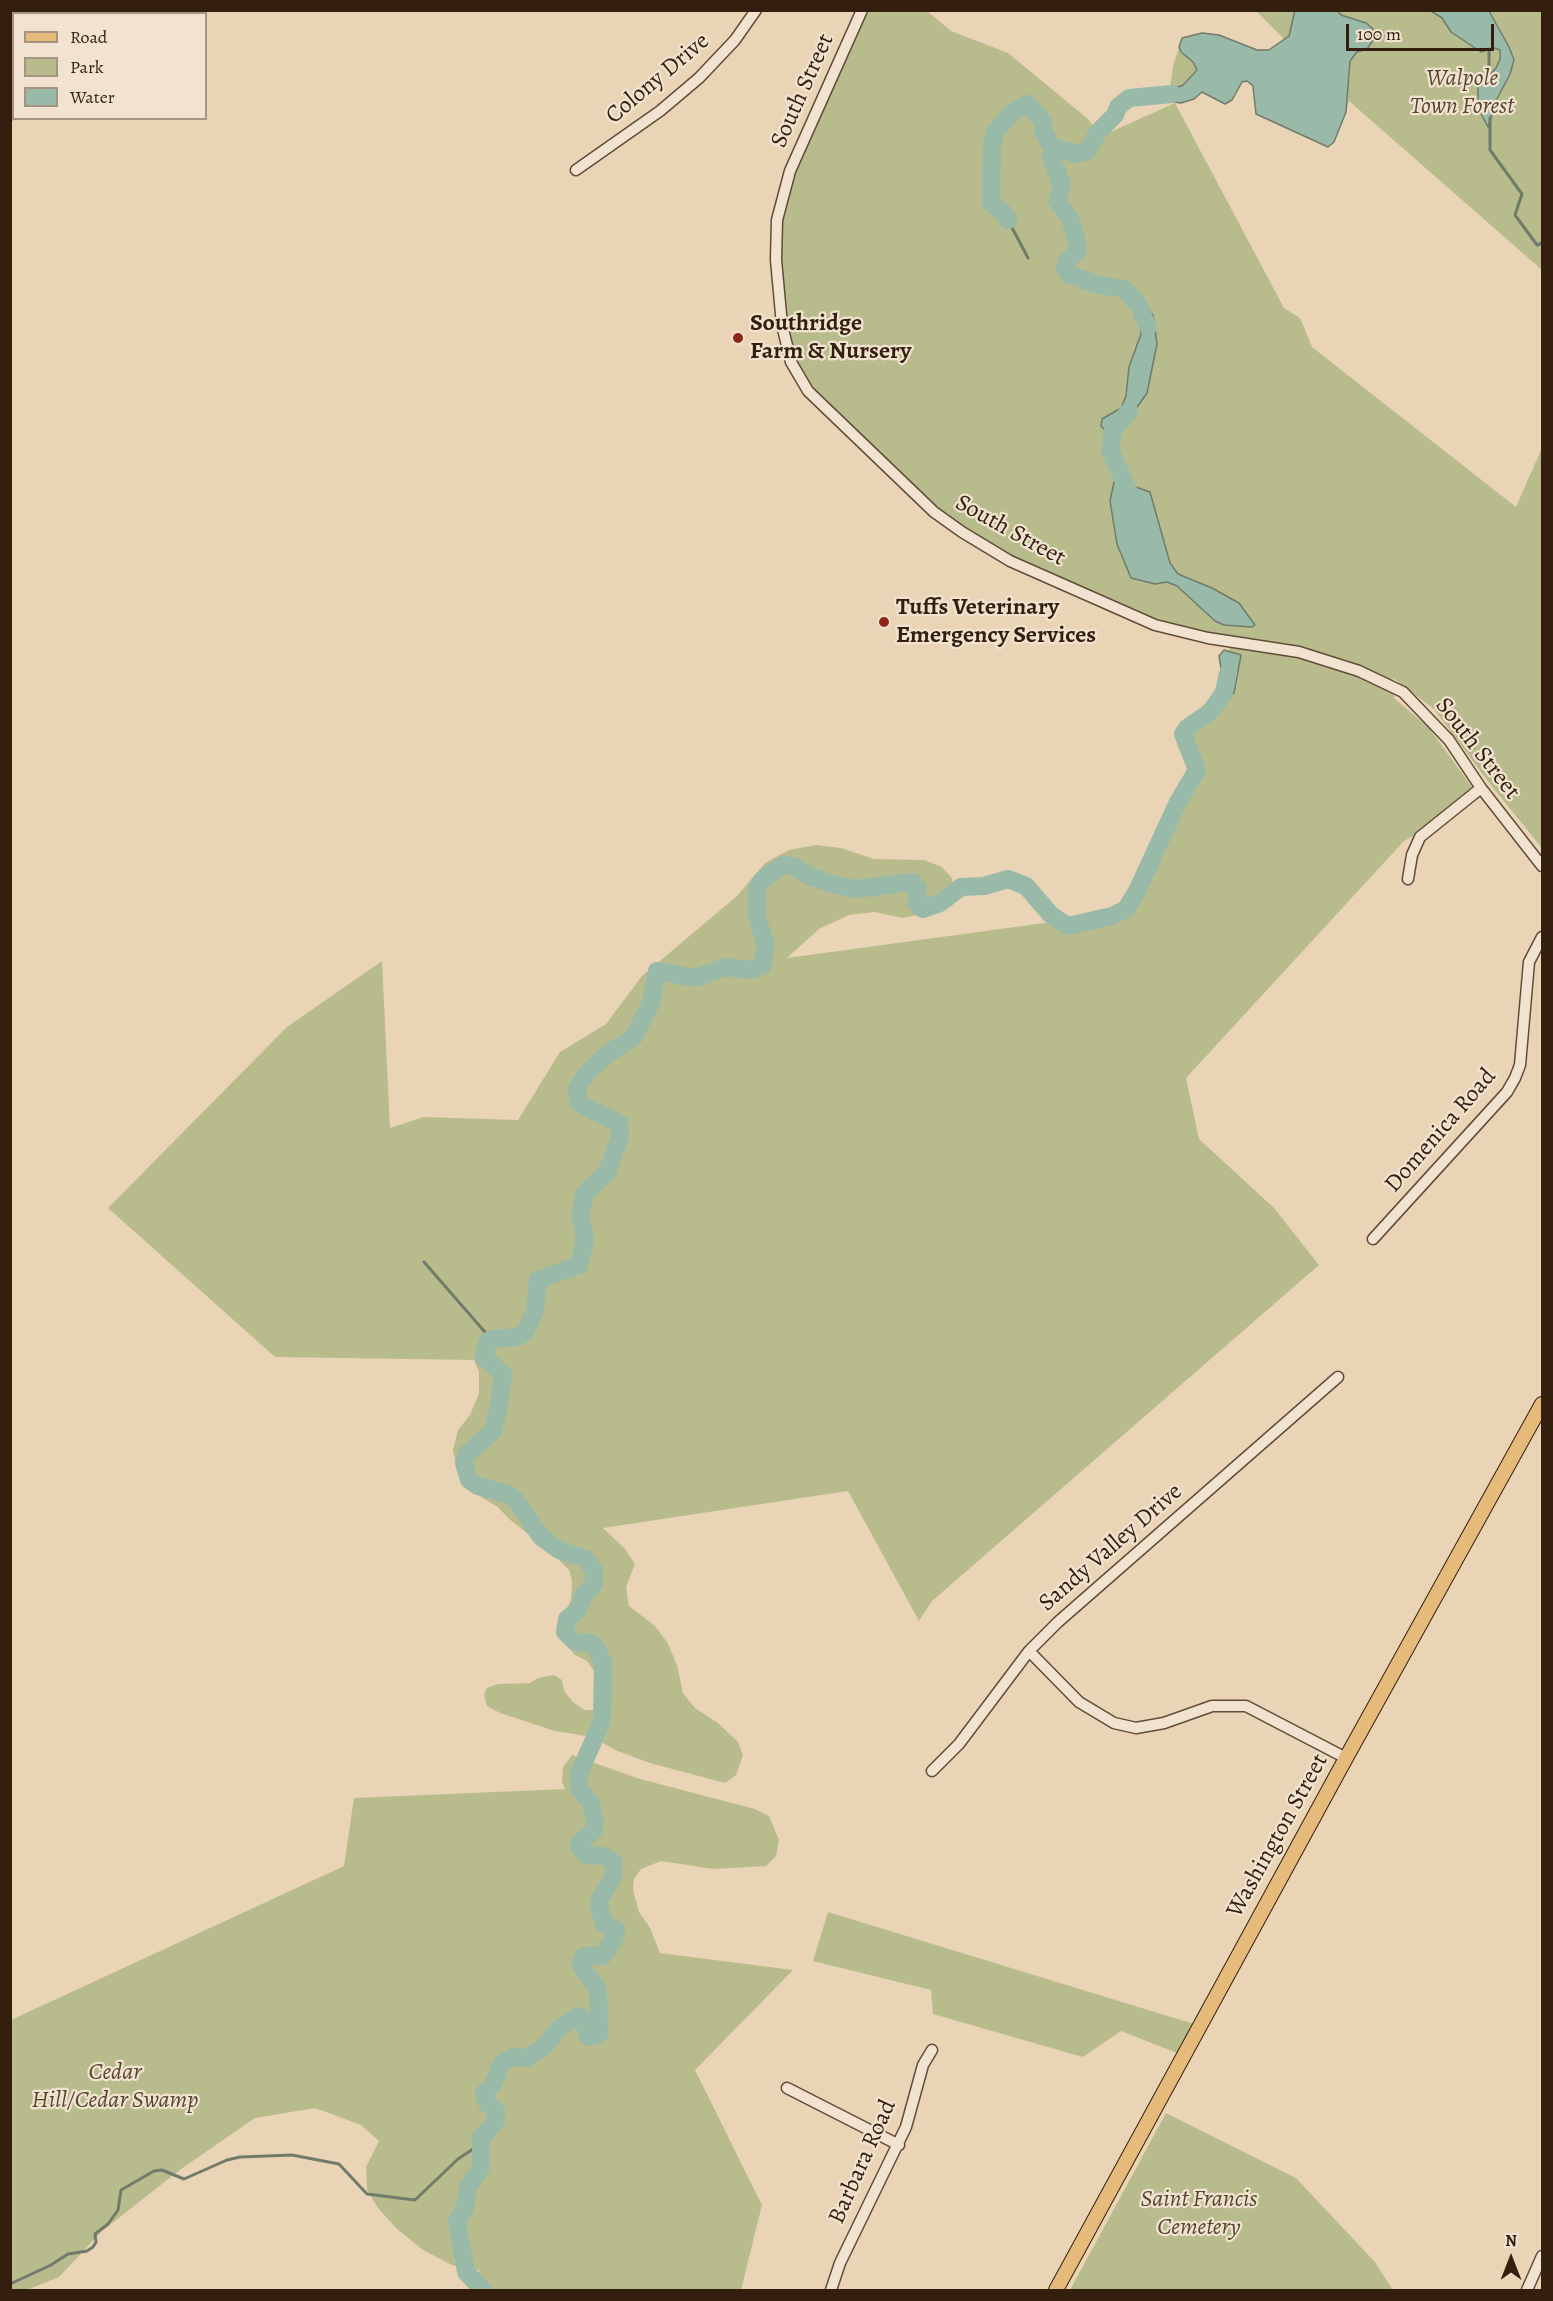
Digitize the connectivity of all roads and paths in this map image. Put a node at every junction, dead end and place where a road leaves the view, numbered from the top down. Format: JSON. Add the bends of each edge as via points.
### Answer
{"nodes":[{"id":1,"x":756,"y":10,"type":"edge"},
{"id":2,"x":862,"y":10,"type":"edge"},
{"id":3,"x":576,"y":170,"type":"dead end"},
{"id":4,"x":1481,"y":788,"type":"junction"},
{"id":5,"x":1542,"y":866,"type":"edge"},
{"id":6,"x":1408,"y":879,"type":"dead end"},
{"id":7,"x":1542,"y":937,"type":"edge"},
{"id":8,"x":1373,"y":1239,"type":"dead end"},
{"id":9,"x":1338,"y":1377,"type":"dead end"},
{"id":10,"x":1542,"y":1404,"type":"edge"},
{"id":11,"x":1029,"y":1651,"type":"junction"},
{"id":12,"x":1346,"y":1758,"type":"junction"},
{"id":13,"x":932,"y":1771,"type":"dead end"},
{"id":14,"x":932,"y":2050,"type":"dead end"},
{"id":15,"x":786,"y":2088,"type":"dead end"},
{"id":16,"x":899,"y":2145,"type":"junction"},
{"id":17,"x":1542,"y":2256,"type":"edge"},
{"id":18,"x":831,"y":2290,"type":"edge"},
{"id":19,"x":1056,"y":2290,"type":"edge"},
{"id":20,"x":1527,"y":2290,"type":"edge"}],
"edges":[{"from":1,"to":3,"type":"street","name":"Colony Drive","via":[[735,40],[699,78],[660,111]]},
{"from":2,"to":4,"type":"street","name":"South Street","via":[[790,171],[777,220],[782,325],[791,362],[808,391],[927,506],[993,552],[1155,625],[1299,652],[1378,678],[1403,692],[1426,714]]},
{"from":4,"to":5,"type":"street","name":"South Street"},
{"from":4,"to":6,"type":"street","via":[[1420,837]]},
{"from":7,"to":8,"type":"street","name":"Domenica Road","via":[[1529,962],[1520,1065],[1515,1078],[1507,1092]]},
{"from":9,"to":11,"type":"street","name":"Sandy Valley Drive"},
{"from":10,"to":12,"type":"main road","name":"Washington Street"},
{"from":11,"to":12,"type":"street","via":[[1079,1702],[1114,1723],[1144,1727],[1212,1706],[1246,1706]]},
{"from":11,"to":13,"type":"street","name":"Sandy Valley Drive","via":[[959,1744]]},
{"from":12,"to":19,"type":"main road","name":"Washington Street"},
{"from":14,"to":16,"type":"street","name":"Barbara Road","via":[[923,2065]]},
{"from":15,"to":16,"type":"street"},
{"from":16,"to":18,"type":"street","name":"Barbara Road","via":[[840,2263]]},
{"from":17,"to":20,"type":"street"}]}
